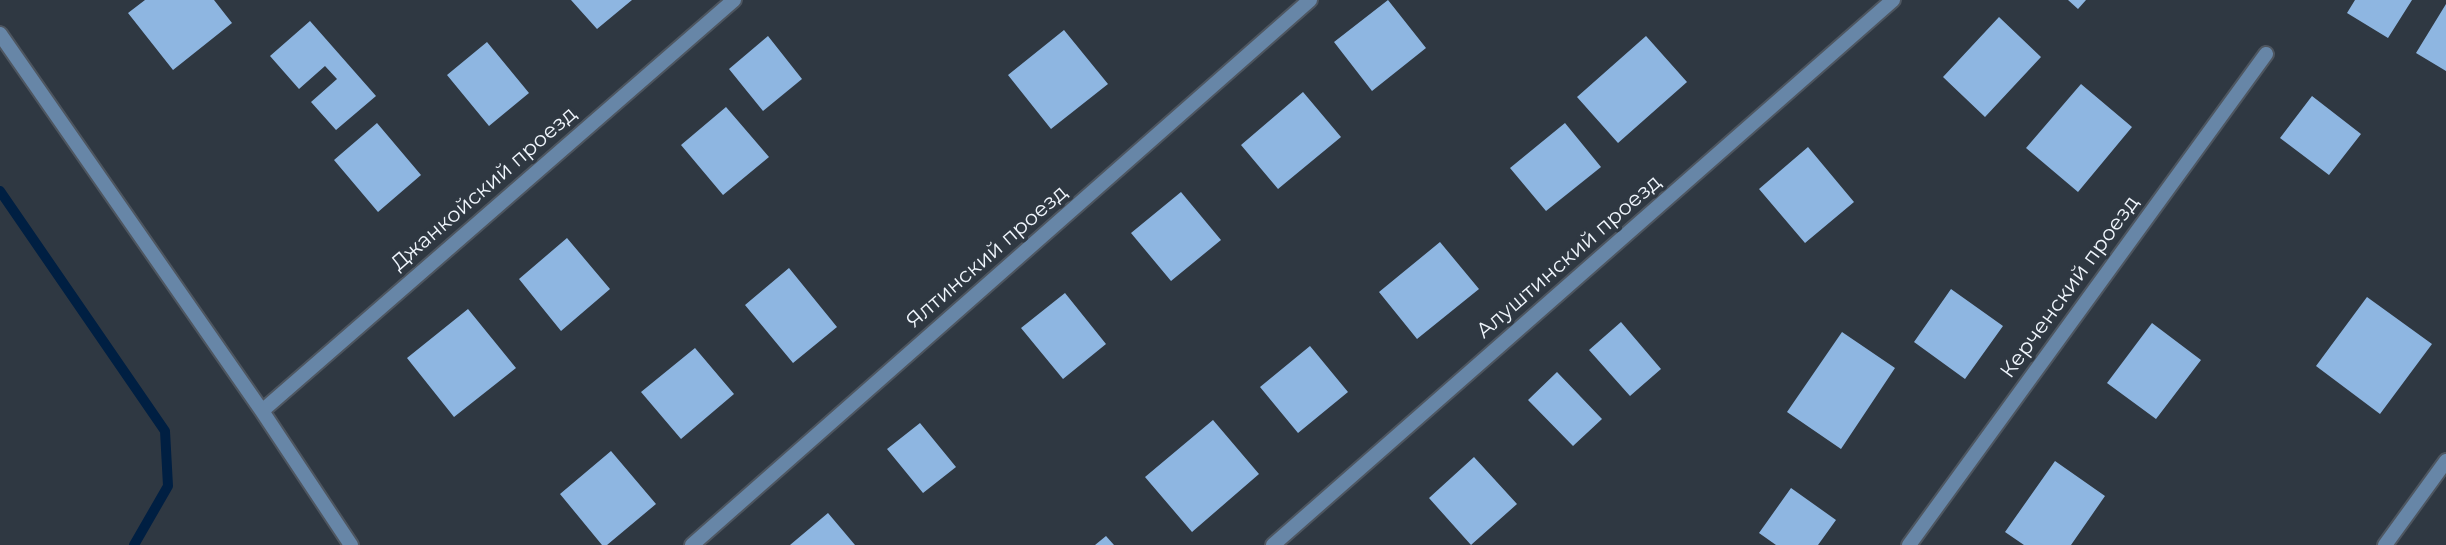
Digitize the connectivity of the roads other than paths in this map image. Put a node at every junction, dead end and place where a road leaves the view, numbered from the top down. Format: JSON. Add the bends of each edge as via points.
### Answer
{"nodes":[{"id":1,"x":734,"y":0,"type":"edge"},
{"id":2,"x":1310,"y":0,"type":"edge"},
{"id":3,"x":1893,"y":0,"type":"edge"},
{"id":4,"x":0,"y":34,"type":"edge"},
{"id":5,"x":2266,"y":54,"type":"dead end"},
{"id":6,"x":262,"y":411,"type":"junction"},
{"id":7,"x":2446,"y":461,"type":"edge"},
{"id":8,"x":351,"y":545,"type":"edge"},
{"id":9,"x":692,"y":545,"type":"edge"},
{"id":10,"x":1273,"y":545,"type":"edge"},
{"id":11,"x":1909,"y":545,"type":"edge"},
{"id":12,"x":2385,"y":545,"type":"edge"}],
"edges":[{"from":1,"to":6,"type":"street","name":"Джанкойский проезд"},
{"from":2,"to":9,"type":"street","name":"Ялтинский проезд"},
{"from":3,"to":10,"type":"street","name":"Алуштинский проезд"},
{"from":4,"to":6,"type":"street"},
{"from":5,"to":11,"type":"street","name":"Керченский проезд"},
{"from":6,"to":8,"type":"street"},
{"from":7,"to":12,"type":"street"}]}
